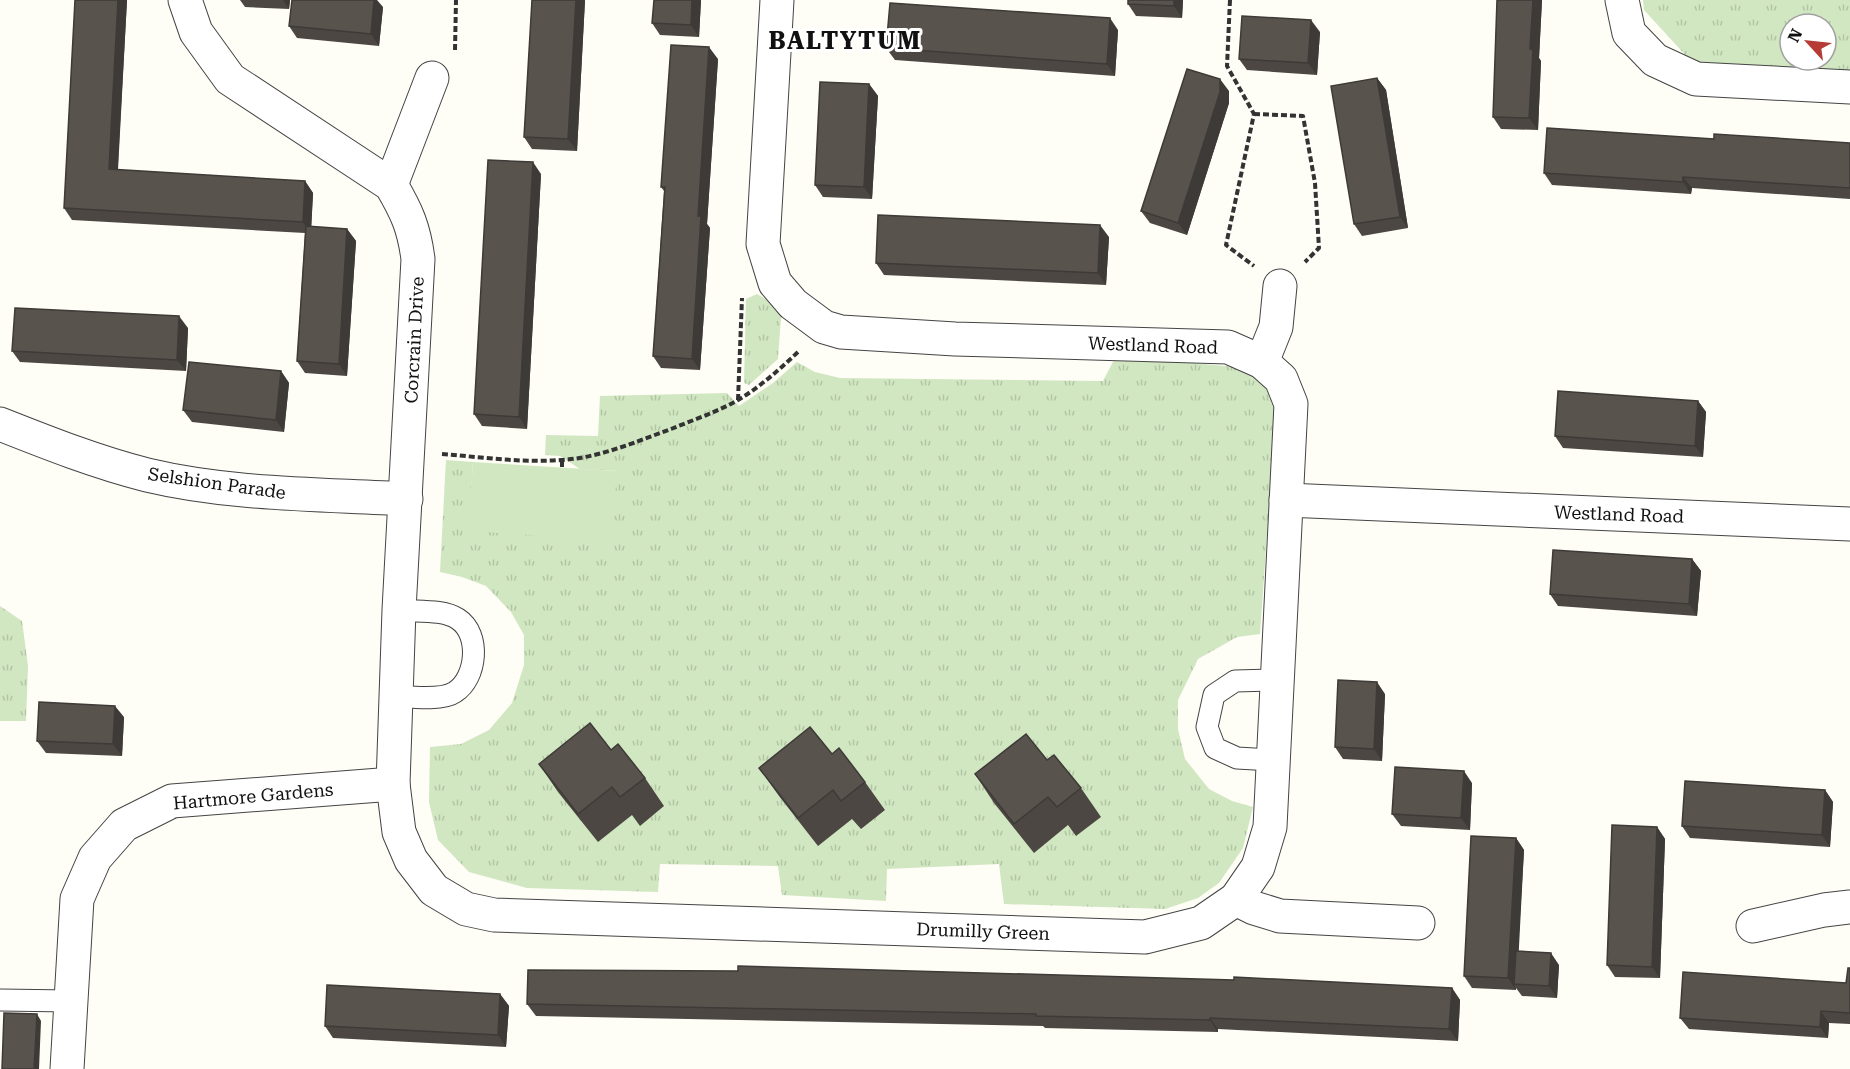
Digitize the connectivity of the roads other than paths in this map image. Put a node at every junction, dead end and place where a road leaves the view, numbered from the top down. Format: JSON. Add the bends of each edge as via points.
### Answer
{"nodes":[{"id":1,"x":185,"y":0,"type":"edge"},
{"id":2,"x":777,"y":0,"type":"edge"},
{"id":3,"x":1622,"y":0,"type":"edge"},
{"id":4,"x":432,"y":78,"type":"road end"},
{"id":5,"x":1850,"y":87,"type":"edge"},
{"id":6,"x":392,"y":185,"type":"junction"},
{"id":7,"x":1280,"y":286,"type":"road end"},
{"id":8,"x":1262,"y":362,"type":"junction"},
{"id":9,"x":0,"y":424,"type":"edge"},
{"id":10,"x":406,"y":499,"type":"junction"},
{"id":11,"x":1286,"y":500,"type":"junction"},
{"id":12,"x":1850,"y":524,"type":"edge"},
{"id":13,"x":399,"y":610,"type":"junction"},
{"id":14,"x":1276,"y":680,"type":"junction"},
{"id":15,"x":396,"y":696,"type":"junction"},
{"id":16,"x":1274,"y":760,"type":"junction"},
{"id":17,"x":393,"y":784,"type":"junction"},
{"id":18,"x":1236,"y":899,"type":"junction"},
{"id":19,"x":1850,"y":907,"type":"edge"},
{"id":20,"x":1418,"y":923,"type":"dead end"},
{"id":21,"x":1753,"y":926,"type":"dead end"},
{"id":22,"x":0,"y":1000,"type":"edge"},
{"id":23,"x":70,"y":1001,"type":"junction"},
{"id":24,"x":67,"y":1069,"type":"edge"}],
"edges":[{"from":1,"to":6,"type":"street","name":"Corcrain Drive","via":[[196,32],[230,79]]},
{"from":2,"to":8,"type":"street","name":"Westland Road","via":[[763,244],[775,283],[793,304],[824,327],[841,332],[1228,348]]},
{"from":3,"to":5,"type":"street","via":[[1629,33],[1635,40],[1654,60],[1696,79]]},
{"from":4,"to":6,"type":"street"},
{"from":6,"to":10,"type":"street","name":"Corcrain Drive","via":[[415,234],[418,260]]},
{"from":7,"to":8,"type":"street","via":[[1276,327]]},
{"from":8,"to":11,"type":"street","name":"Westland Road","via":[[1281,379],[1291,404]]},
{"from":9,"to":10,"type":"street","name":"Selshion Parade","via":[[85,457],[147,475],[294,494]]},
{"from":10,"to":13,"type":"street","name":"Corcrain Drive"},
{"from":11,"to":12,"type":"street","name":"Westland Road"},
{"from":11,"to":14,"type":"street","name":"Drumilly Green"},
{"from":13,"to":15,"type":"street","name":"Corcrain Drive"},
{"from":13,"to":15,"type":"lane","via":[[458,619],[469,632],[474,654],[469,675],[455,693],[433,698]]},
{"from":14,"to":16,"type":"street","name":"Drumilly Green"},
{"from":14,"to":16,"type":"lane","via":[[1235,681],[1214,695],[1207,726],[1215,748],[1238,758]]},
{"from":15,"to":17,"type":"street","name":"Corcrain Drive"},
{"from":16,"to":18,"type":"street","name":"Drumilly Green","via":[[1270,827],[1258,867]]},
{"from":17,"to":18,"type":"street","name":"Drumilly Green","via":[[399,832],[411,860],[434,890],[466,909],[494,915],[1145,937],[1201,923]]},
{"from":17,"to":23,"type":"street","name":"Hartmore Gardens","via":[[172,801],[124,825],[95,858],[77,900]]},
{"from":18,"to":20,"type":"street","via":[[1281,916]]},
{"from":19,"to":21,"type":"street"},
{"from":22,"to":23,"type":"lane"},
{"from":23,"to":24,"type":"street","name":"Hartmore Gardens"}]}
